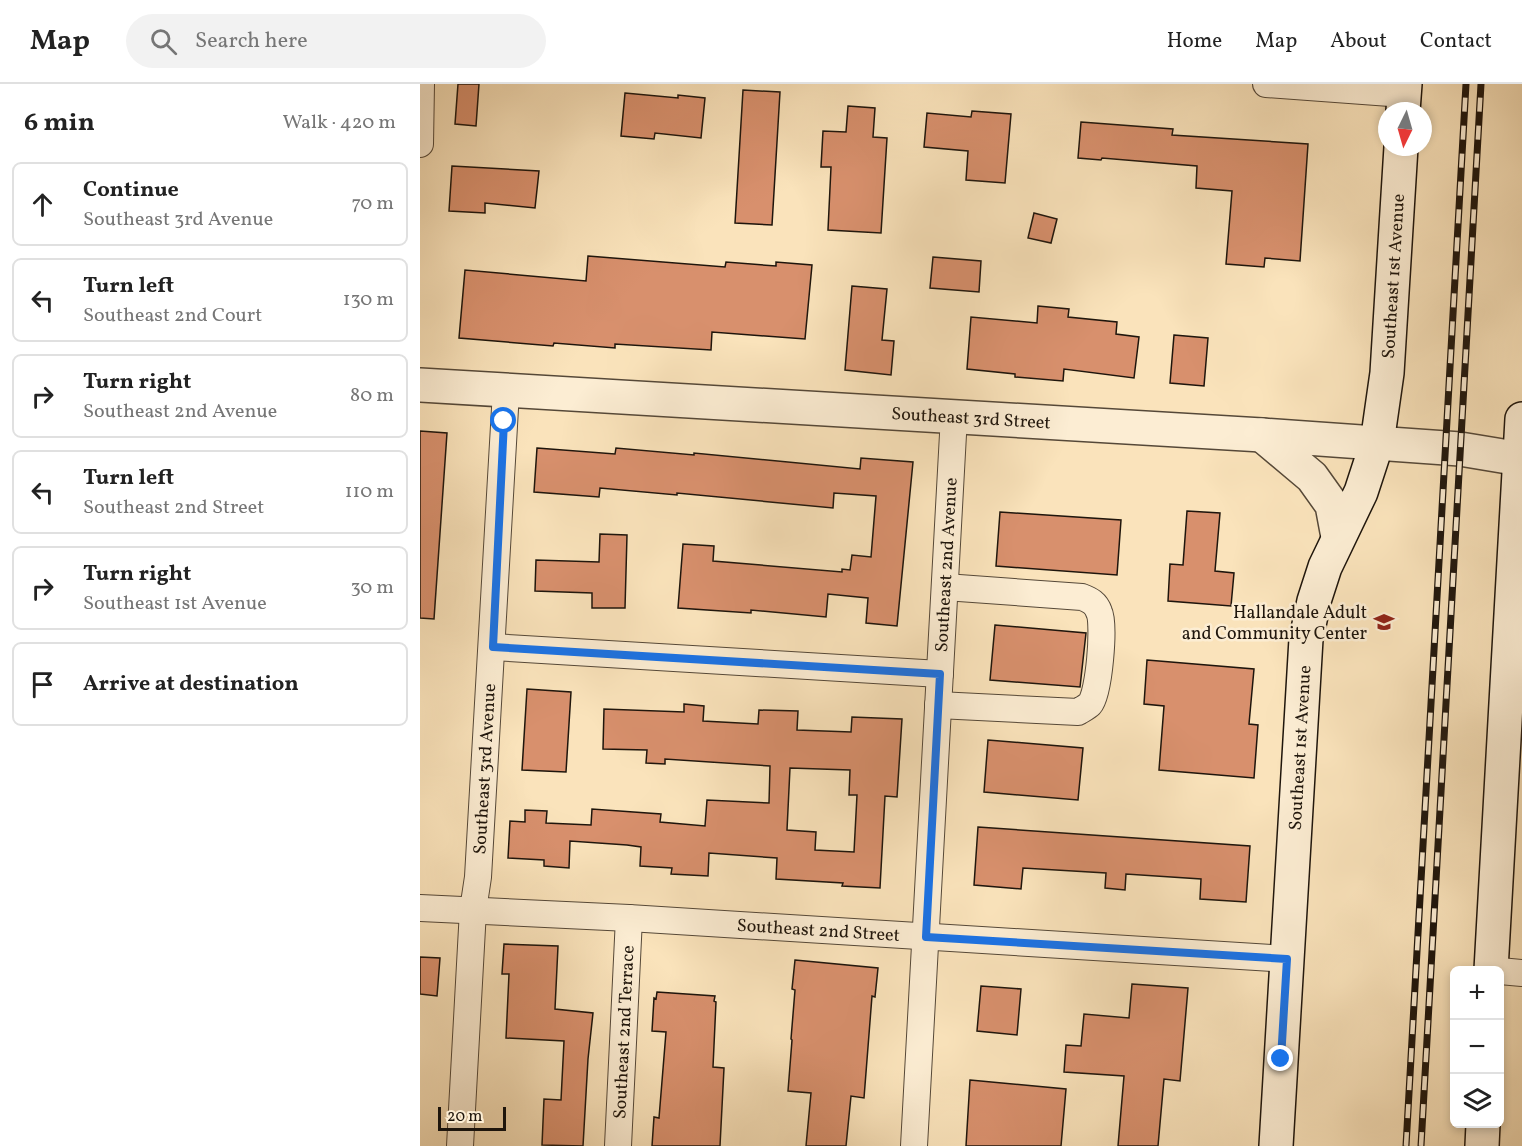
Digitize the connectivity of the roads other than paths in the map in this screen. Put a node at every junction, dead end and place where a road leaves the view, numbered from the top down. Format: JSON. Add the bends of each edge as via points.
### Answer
{"nodes":[{"id":1,"x":421,"y":84,"type":"edge"},
{"id":2,"x":1266,"y":84,"type":"edge"},
{"id":3,"x":1404,"y":96,"type":"edge"},
{"id":4,"x":420,"y":144,"type":"edge"},
{"id":5,"x":1400,"y":156,"type":"edge"},
{"id":6,"x":420,"y":385,"type":"edge"},
{"id":7,"x":506,"y":391,"type":"junction"},
{"id":8,"x":954,"y":416,"type":"junction"},
{"id":9,"x":1522,"y":418,"type":"edge"},
{"id":10,"x":1262,"y":435,"type":"junction"},
{"id":11,"x":1377,"y":443,"type":"junction"},
{"id":12,"x":1521,"y":459,"type":"edge"},
{"id":13,"x":1338,"y":537,"type":"junction"},
{"id":14,"x":945,"y":587,"type":"junction"},
{"id":15,"x":493,"y":647,"type":"junction"},
{"id":16,"x":940,"y":674,"type":"junction"},
{"id":17,"x":938,"y":705,"type":"junction"},
{"id":18,"x":420,"y":908,"type":"edge"},
{"id":19,"x":473,"y":910,"type":"junction"},
{"id":20,"x":629,"y":918,"type":"junction"},
{"id":21,"x":926,"y":937,"type":"junction"},
{"id":22,"x":1287,"y":959,"type":"junction"},
{"id":23,"x":1491,"y":966,"type":"edge"},
{"id":24,"x":1504,"y":972,"type":"edge"},
{"id":25,"x":1522,"y":973,"type":"edge"},
{"id":26,"x":1483,"y":1128,"type":"edge"},
{"id":27,"x":459,"y":1146,"type":"edge"},
{"id":28,"x":618,"y":1146,"type":"edge"},
{"id":29,"x":914,"y":1146,"type":"edge"},
{"id":30,"x":1276,"y":1146,"type":"edge"},
{"id":31,"x":1482,"y":1146,"type":"edge"}],
"edges":[{"from":1,"to":4,"type":"street"},
{"from":2,"to":3,"type":"street"},
{"from":5,"to":11,"type":"main road","name":"Southeast 1st Avenue","via":[[1387,373]]},
{"from":6,"to":7,"type":"main road","name":"Southeast 3rd Street"},
{"from":7,"to":8,"type":"main road","name":"Southeast 3rd Street"},
{"from":7,"to":15,"type":"street","name":"Southeast 3rd Avenue"},
{"from":8,"to":10,"type":"main road","name":"Southeast 3rd Street"},
{"from":8,"to":14,"type":"street","name":"Southeast 2nd Avenue"},
{"from":9,"to":12,"type":"main road"},
{"from":10,"to":11,"type":"main road","name":"Southeast 3rd Street"},
{"from":10,"to":13,"type":"main road","via":[[1312,477],[1332,505]]},
{"from":11,"to":12,"type":"main road","name":"Southeast 3rd Street","via":[[1460,449]]},
{"from":11,"to":13,"type":"main road","name":"Southeast 1st Avenue","via":[[1361,492]]},
{"from":12,"to":23,"type":"main road"},
{"from":13,"to":22,"type":"main road","name":"Southeast 1st Avenue","via":[[1314,601],[1306,639]]},
{"from":14,"to":16,"type":"street","name":"Southeast 2nd Avenue"},
{"from":14,"to":17,"type":"street","via":[[1082,597],[1093,602],[1101,615],[1101,639],[1095,692],[1090,704],[1078,712]]},
{"from":15,"to":16,"type":"street"},
{"from":15,"to":19,"type":"street","name":"Southeast 3rd Avenue"},
{"from":16,"to":17,"type":"street","name":"Southeast 2nd Avenue"},
{"from":17,"to":21,"type":"street","name":"Southeast 2nd Avenue"},
{"from":18,"to":19,"type":"street","name":"Southeast 2nd Street"},
{"from":19,"to":20,"type":"street","name":"Southeast 2nd Street"},
{"from":19,"to":27,"type":"street","name":"Southeast 3rd Avenue"},
{"from":20,"to":21,"type":"street","name":"Southeast 2nd Street"},
{"from":20,"to":28,"type":"street","name":"Southeast 2nd Terrace"},
{"from":21,"to":22,"type":"street","name":"Southeast 2nd Street"},
{"from":21,"to":29,"type":"street","name":"Southeast 2nd Avenue"},
{"from":22,"to":30,"type":"main road","name":"Southeast 1st Avenue"},
{"from":24,"to":25,"type":"street"},
{"from":26,"to":31,"type":"main road"}]}
